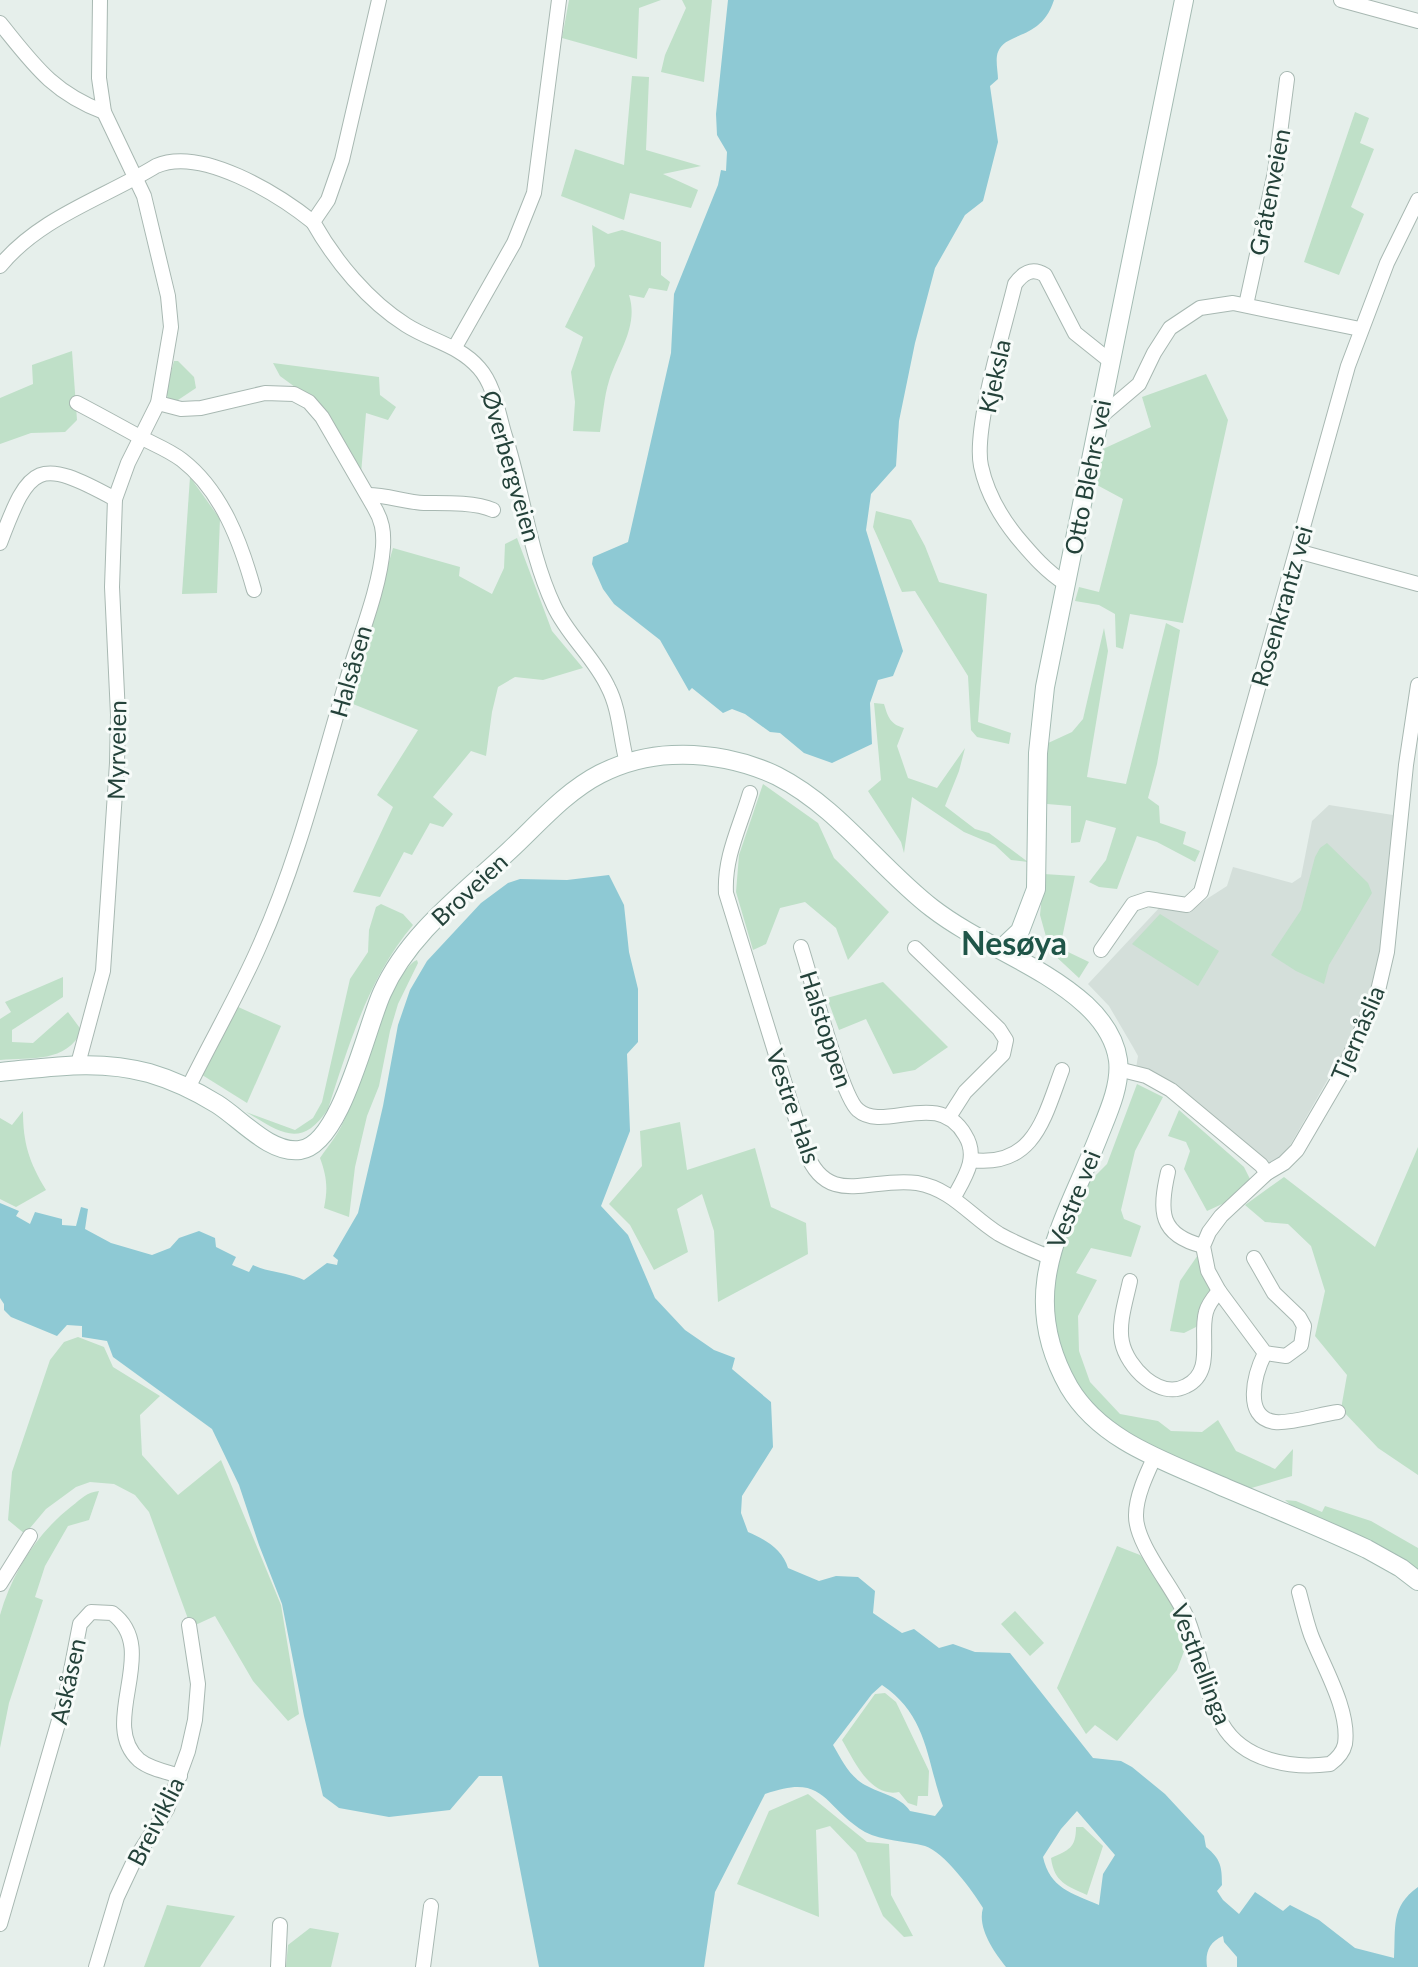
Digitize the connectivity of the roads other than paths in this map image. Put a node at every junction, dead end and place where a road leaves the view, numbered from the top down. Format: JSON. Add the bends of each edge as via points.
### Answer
{"nodes":[{"id":1,"x":100,"y":0,"type":"edge"},
{"id":2,"x":379,"y":0,"type":"edge"},
{"id":3,"x":559,"y":0,"type":"edge"},
{"id":4,"x":1184,"y":0,"type":"edge"},
{"id":5,"x":1341,"y":0,"type":"edge"},
{"id":6,"x":1390,"y":6,"type":"edge"},
{"id":7,"x":1418,"y":21,"type":"edge"},
{"id":8,"x":0,"y":23,"type":"edge"},
{"id":9,"x":1287,"y":79,"type":"dead end"},
{"id":10,"x":104,"y":112,"type":"junction"},
{"id":11,"x":138,"y":177,"type":"junction"},
{"id":12,"x":1418,"y":200,"type":"edge"},
{"id":13,"x":313,"y":222,"type":"junction"},
{"id":14,"x":0,"y":266,"type":"edge"},
{"id":15,"x":1246,"y":305,"type":"junction"},
{"id":16,"x":1360,"y":329,"type":"junction"},
{"id":17,"x":455,"y":347,"type":"junction"},
{"id":18,"x":1110,"y":361,"type":"junction"},
{"id":19,"x":77,"y":403,"type":"dead end"},
{"id":20,"x":158,"y":403,"type":"junction"},
{"id":21,"x":1099,"y":418,"type":"junction"},
{"id":22,"x":140,"y":437,"type":"junction"},
{"id":23,"x":368,"y":495,"type":"junction"},
{"id":24,"x":115,"y":499,"type":"junction"},
{"id":25,"x":493,"y":510,"type":"dead end"},
{"id":26,"x":0,"y":543,"type":"edge"},
{"id":27,"x":1297,"y":551,"type":"junction"},
{"id":28,"x":1066,"y":584,"type":"junction"},
{"id":29,"x":1418,"y":584,"type":"edge"},
{"id":30,"x":254,"y":590,"type":"dead end"},
{"id":31,"x":1418,"y":685,"type":"edge"},
{"id":32,"x":627,"y":763,"type":"junction"},
{"id":33,"x":750,"y":793,"type":"dead end"},
{"id":34,"x":801,"y":947,"type":"dead end"},
{"id":35,"x":915,"y":948,"type":"dead end"},
{"id":36,"x":1101,"y":950,"type":"dead end"},
{"id":37,"x":1010,"y":953,"type":"junction"},
{"id":38,"x":78,"y":1064,"type":"junction"},
{"id":39,"x":1118,"y":1069,"type":"junction"},
{"id":40,"x":1062,"y":1070,"type":"dead end"},
{"id":41,"x":0,"y":1072,"type":"edge"},
{"id":42,"x":188,"y":1088,"type":"junction"},
{"id":43,"x":949,"y":1117,"type":"junction"},
{"id":44,"x":971,"y":1160,"type":"junction"},
{"id":45,"x":1168,"y":1172,"type":"dead end"},
{"id":46,"x":1267,"y":1173,"type":"junction"},
{"id":47,"x":954,"y":1197,"type":"junction"},
{"id":48,"x":1203,"y":1246,"type":"junction"},
{"id":49,"x":1049,"y":1257,"type":"junction"},
{"id":50,"x":1254,"y":1258,"type":"dead end"},
{"id":51,"x":1130,"y":1281,"type":"dead end"},
{"id":52,"x":1219,"y":1291,"type":"junction"},
{"id":53,"x":1265,"y":1353,"type":"junction"},
{"id":54,"x":1338,"y":1412,"type":"dead end"},
{"id":55,"x":1155,"y":1456,"type":"junction"},
{"id":56,"x":30,"y":1536,"type":"dead end"},
{"id":57,"x":1418,"y":1581,"type":"edge"},
{"id":58,"x":0,"y":1584,"type":"edge"},
{"id":59,"x":1299,"y":1592,"type":"dead end"},
{"id":60,"x":189,"y":1625,"type":"dead end"},
{"id":61,"x":180,"y":1776,"type":"junction"},
{"id":62,"x":431,"y":1906,"type":"dead end"},
{"id":63,"x":0,"y":1924,"type":"edge"},
{"id":64,"x":280,"y":1925,"type":"dead end"},
{"id":65,"x":96,"y":1967,"type":"edge"},
{"id":66,"x":278,"y":1967,"type":"edge"},
{"id":67,"x":423,"y":1967,"type":"edge"}],
"edges":[{"from":1,"to":10,"type":"street"},
{"from":2,"to":13,"type":"street","via":[[342,160],[328,200]]},
{"from":3,"to":17,"type":"street","via":[[534,193],[514,243]]},
{"from":4,"to":18,"type":"street","name":"Otto Blehrs vei"},
{"from":5,"to":6,"type":"street"},
{"from":6,"to":7,"type":"street"},
{"from":8,"to":10,"type":"street","via":[[60,90]]},
{"from":9,"to":15,"type":"street","name":"Gråtenveien","via":[[1275,172]]},
{"from":10,"to":11,"type":"street","name":"Myrveien"},
{"from":11,"to":13,"type":"street","via":[[165,162],[190,162],[254,182]]},
{"from":11,"to":14,"type":"street","via":[[55,220]]},
{"from":11,"to":20,"type":"street","name":"Myrveien","via":[[171,327]]},
{"from":12,"to":16,"type":"street","name":"Rosenkrantz vei"},
{"from":13,"to":17,"type":"street","name":"Øverbergveien","via":[[333,256],[378,304],[409,327]]},
{"from":15,"to":16,"type":"street"},
{"from":15,"to":21,"type":"street","via":[[1208,305],[1179,321],[1161,340],[1139,384]]},
{"from":16,"to":27,"type":"street","name":"Rosenkrantz vei"},
{"from":17,"to":32,"type":"street","name":"Øverbergveien","via":[[490,384],[544,581],[568,632],[610,691]]},
{"from":18,"to":21,"type":"street","name":"Otto Blehrs vei"},
{"from":18,"to":28,"type":"street","name":"Kjeksla","via":[[1075,333],[1045,275],[1029,271],[1020,277],[987,405],[980,464],[1003,519],[1044,569]]},
{"from":19,"to":22,"type":"street"},
{"from":20,"to":22,"type":"street","name":"Myrveien"},
{"from":20,"to":23,"type":"street","name":"Halsåsen","via":[[201,408],[265,393],[294,394],[322,417]]},
{"from":21,"to":28,"type":"street","name":"Otto Blehrs vei"},
{"from":22,"to":24,"type":"street","name":"Myrveien"},
{"from":22,"to":30,"type":"street","via":[[180,458],[206,484],[238,541]]},
{"from":23,"to":25,"type":"street"},
{"from":23,"to":42,"type":"street","name":"Halsåsen","via":[[382,520],[381,562],[308,812],[259,949]]},
{"from":24,"to":26,"type":"street","via":[[76,477],[38,475],[25,486]]},
{"from":24,"to":38,"type":"street","name":"Myrveien","via":[[117,774],[103,971]]},
{"from":27,"to":29,"type":"street"},
{"from":27,"to":36,"type":"street","name":"Rosenkrantz vei","via":[[1201,892],[1187,905],[1140,899]]},
{"from":28,"to":37,"type":"street","name":"Otto Blehrs vei","via":[[1040,721],[1036,889]]},
{"from":31,"to":46,"type":"street","name":"Tjernåslia","via":[[1387,952],[1377,995],[1309,1132],[1284,1163]]},
{"from":32,"to":37,"type":"street","name":"Broveien","via":[[700,755],[773,774],[820,805],[932,908]]},
{"from":32,"to":42,"type":"street","name":"Broveien","via":[[598,775],[557,805],[416,940],[385,985],[336,1118],[319,1141],[297,1151],[275,1145]]},
{"from":33,"to":47,"type":"street","name":"Vestre Hals","via":[[730,849],[726,893],[810,1162],[823,1179],[842,1187],[917,1183]]},
{"from":34,"to":43,"type":"street","name":"Halstoppen","via":[[839,1072],[857,1109],[877,1117]]},
{"from":35,"to":43,"type":"street","via":[[1006,1040],[1003,1054],[965,1092]]},
{"from":37,"to":39,"type":"street","via":[[1099,1018]]},
{"from":38,"to":41,"type":"street","name":"Broveien"},
{"from":38,"to":42,"type":"street","name":"Broveien","via":[[112,1065]]},
{"from":39,"to":46,"type":"street","via":[[1171,1090]]},
{"from":39,"to":49,"type":"street","name":"Vestre vei","via":[[1105,1122]]},
{"from":40,"to":44,"type":"street","via":[[1026,1147],[999,1160]]},
{"from":43,"to":44,"type":"street","via":[[967,1138]]},
{"from":44,"to":47,"type":"street"},
{"from":45,"to":48,"type":"street","via":[[1162,1211],[1168,1225],[1187,1242]]},
{"from":46,"to":48,"type":"street","name":"Tjernåslia","via":[[1221,1216]]},
{"from":47,"to":49,"type":"street","name":"Vestre Hals","via":[[997,1233]]},
{"from":48,"to":52,"type":"street"},
{"from":49,"to":55,"type":"street","name":"Vestre vei","via":[[1047,1323],[1070,1389],[1100,1424]]},
{"from":50,"to":53,"type":"street","via":[[1274,1293],[1304,1326],[1301,1345],[1294,1352]]},
{"from":51,"to":52,"type":"street","via":[[1121,1340],[1126,1355],[1151,1383],[1166,1389],[1187,1386],[1201,1371],[1206,1310]]},
{"from":52,"to":53,"type":"street"},
{"from":53,"to":54,"type":"street","via":[[1254,1395],[1256,1410],[1264,1418],[1288,1422]]},
{"from":55,"to":57,"type":"street","name":"Vestre vei","via":[[1367,1549]]},
{"from":55,"to":59,"type":"street","name":"Vesthellinga","via":[[1136,1514],[1137,1530],[1186,1618],[1223,1727],[1258,1756],[1308,1767],[1330,1764],[1345,1743]]},
{"from":56,"to":58,"type":"street"},
{"from":60,"to":61,"type":"street","name":"Breiviklia","via":[[198,1684]]},
{"from":61,"to":63,"type":"street","name":"Askåsen","via":[[139,1760],[132,1750],[124,1723],[132,1645],[128,1629],[112,1613],[91,1612],[80,1624],[66,1696]]},
{"from":61,"to":65,"type":"street","name":"Breiviklia","via":[[117,1897]]},
{"from":62,"to":67,"type":"street"},
{"from":64,"to":66,"type":"street"}]}
